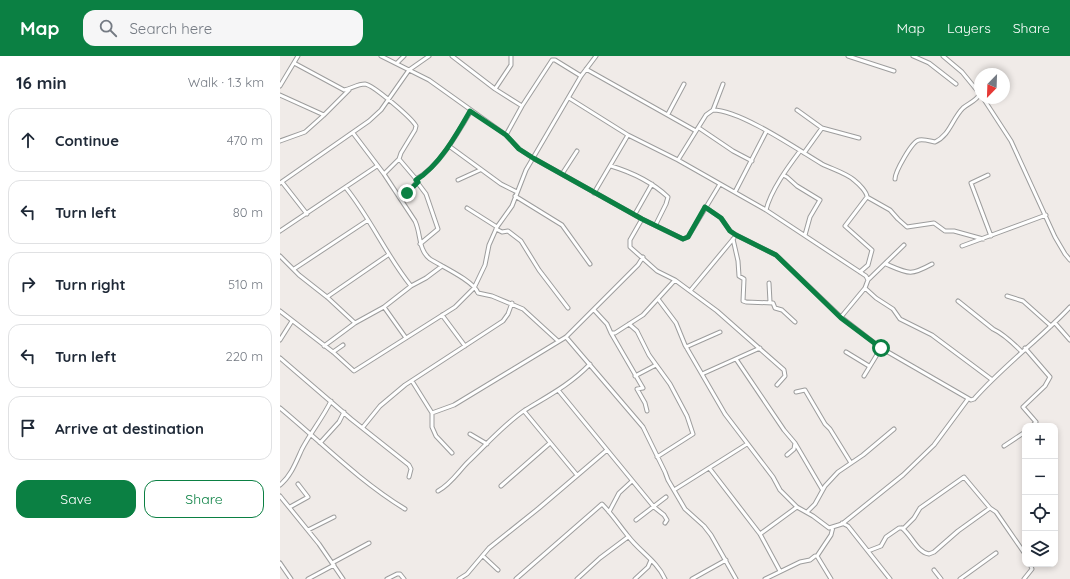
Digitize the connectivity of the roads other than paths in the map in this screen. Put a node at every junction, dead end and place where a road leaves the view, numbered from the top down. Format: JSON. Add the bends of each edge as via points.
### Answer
{"nodes":[{"id":1,"x":298,"y":56,"type":"edge"},
{"id":2,"x":381,"y":56,"type":"edge"},
{"id":3,"x":404,"y":56,"type":"edge"},
{"id":4,"x":429,"y":56,"type":"edge"},
{"id":5,"x":452,"y":56,"type":"edge"},
{"id":6,"x":511,"y":56,"type":"edge"},
{"id":7,"x":596,"y":56,"type":"edge"},
{"id":8,"x":848,"y":56,"type":"edge"},
{"id":9,"x":913,"y":56,"type":"edge"},
{"id":10,"x":943,"y":56,"type":"edge"},
{"id":11,"x":294,"y":63,"type":"junction"},
{"id":12,"x":397,"y":63,"type":"junction"},
{"id":13,"x":586,"y":69,"type":"junction"},
{"id":14,"x":409,"y":70,"type":"junction"},
{"id":15,"x":894,"y":71,"type":"dead end"},
{"id":16,"x":581,"y":76,"type":"junction"},
{"id":17,"x":281,"y":84,"type":"edge"},
{"id":18,"x":684,"y":84,"type":"dead end"},
{"id":19,"x":723,"y":84,"type":"dead end"},
{"id":20,"x":956,"y":84,"type":"dead end"},
{"id":21,"x":351,"y":87,"type":"junction"},
{"id":22,"x":974,"y":87,"type":"edge"},
{"id":23,"x":495,"y":89,"type":"junction"},
{"id":24,"x":280,"y":95,"type":"edge"},
{"id":25,"x":569,"y":98,"type":"junction"},
{"id":26,"x":974,"y":100,"type":"edge"},
{"id":27,"x":388,"y":101,"type":"junction"},
{"id":28,"x":987,"y":104,"type":"edge"},
{"id":29,"x":522,"y":106,"type":"junction"},
{"id":30,"x":713,"y":110,"type":"junction"},
{"id":31,"x":796,"y":110,"type":"dead end"},
{"id":32,"x":470,"y":111,"type":"junction"},
{"id":33,"x":668,"y":114,"type":"junction"},
{"id":34,"x":324,"y":116,"type":"junction"},
{"id":35,"x":822,"y":128,"type":"junction"},
{"id":36,"x":697,"y":130,"type":"junction"},
{"id":37,"x":766,"y":132,"type":"junction"},
{"id":38,"x":353,"y":133,"type":"junction"},
{"id":39,"x":506,"y":135,"type":"junction"},
{"id":40,"x":628,"y":135,"type":"junction"},
{"id":41,"x":859,"y":138,"type":"dead end"},
{"id":42,"x":280,"y":141,"type":"edge"},
{"id":43,"x":449,"y":146,"type":"junction"},
{"id":44,"x":577,"y":151,"type":"dead end"},
{"id":45,"x":802,"y":152,"type":"junction"},
{"id":46,"x":533,"y":158,"type":"junction"},
{"id":47,"x":399,"y":159,"type":"junction"},
{"id":48,"x":678,"y":160,"type":"junction"},
{"id":49,"x":752,"y":161,"type":"junction"},
{"id":50,"x":378,"y":166,"type":"junction"},
{"id":51,"x":611,"y":166,"type":"junction"},
{"id":52,"x":480,"y":170,"type":"junction"},
{"id":53,"x":384,"y":174,"type":"junction"},
{"id":54,"x":562,"y":174,"type":"junction"},
{"id":55,"x":783,"y":175,"type":"junction"},
{"id":56,"x":988,"y":175,"type":"dead end"},
{"id":57,"x":895,"y":179,"type":"dead end"},
{"id":58,"x":458,"y":180,"type":"dead end"},
{"id":59,"x":417,"y":181,"type":"junction"},
{"id":60,"x":281,"y":182,"type":"edge"},
{"id":61,"x":716,"y":182,"type":"junction"},
{"id":62,"x":652,"y":184,"type":"junction"},
{"id":63,"x":720,"y":184,"type":"junction"},
{"id":64,"x":346,"y":188,"type":"junction"},
{"id":65,"x":716,"y":190,"type":"junction"},
{"id":66,"x":735,"y":192,"type":"junction"},
{"id":67,"x":594,"y":193,"type":"junction"},
{"id":68,"x":516,"y":194,"type":"junction"},
{"id":69,"x":867,"y":196,"type":"junction"},
{"id":70,"x":398,"y":197,"type":"junction"},
{"id":71,"x":705,"y":207,"type":"junction"},
{"id":72,"x":467,"y":208,"type":"dead end"},
{"id":73,"x":766,"y":210,"type":"junction"},
{"id":74,"x":307,"y":214,"type":"junction"},
{"id":75,"x":635,"y":214,"type":"junction"},
{"id":76,"x":1046,"y":215,"type":"junction"},
{"id":77,"x":642,"y":219,"type":"junction"},
{"id":78,"x":368,"y":220,"type":"junction"},
{"id":79,"x":656,"y":224,"type":"junction"},
{"id":80,"x":496,"y":228,"type":"junction"},
{"id":81,"x":280,"y":231,"type":"edge"},
{"id":82,"x":736,"y":235,"type":"junction"},
{"id":83,"x":805,"y":235,"type":"junction"},
{"id":84,"x":991,"y":236,"type":"junction"},
{"id":85,"x":732,"y":239,"type":"junction"},
{"id":86,"x":983,"y":239,"type":"junction"},
{"id":87,"x":420,"y":244,"type":"junction"},
{"id":88,"x":904,"y":245,"type":"dead end"},
{"id":89,"x":962,"y":246,"type":"dead end"},
{"id":90,"x":388,"y":255,"type":"junction"},
{"id":91,"x":280,"y":256,"type":"edge"},
{"id":92,"x":643,"y":257,"type":"junction"},
{"id":93,"x":1070,"y":260,"type":"edge"},
{"id":94,"x":590,"y":264,"type":"dead end"},
{"id":95,"x":886,"y":264,"type":"junction"},
{"id":96,"x":932,"y":264,"type":"dead end"},
{"id":97,"x":442,"y":266,"type":"junction"},
{"id":98,"x":294,"y":270,"type":"junction"},
{"id":99,"x":860,"y":272,"type":"junction"},
{"id":100,"x":675,"y":280,"type":"junction"},
{"id":101,"x":868,"y":280,"type":"junction"},
{"id":102,"x":769,"y":283,"type":"dead end"},
{"id":103,"x":411,"y":286,"type":"junction"},
{"id":104,"x":474,"y":288,"type":"junction"},
{"id":105,"x":865,"y":288,"type":"junction"},
{"id":106,"x":690,"y":291,"type":"junction"},
{"id":107,"x":1007,"y":296,"type":"dead end"},
{"id":108,"x":326,"y":297,"type":"junction"},
{"id":109,"x":658,"y":299,"type":"junction"},
{"id":110,"x":958,"y":301,"type":"dead end"},
{"id":111,"x":770,"y":302,"type":"junction"},
{"id":112,"x":512,"y":303,"type":"junction"},
{"id":113,"x":384,"y":307,"type":"junction"},
{"id":114,"x":1070,"y":307,"type":"edge"},
{"id":115,"x":568,"y":308,"type":"dead end"},
{"id":116,"x":594,"y":310,"type":"junction"},
{"id":117,"x":280,"y":311,"type":"edge"},
{"id":118,"x":442,"y":315,"type":"junction"},
{"id":119,"x":841,"y":318,"type":"junction"},
{"id":120,"x":292,"y":321,"type":"junction"},
{"id":121,"x":795,"y":322,"type":"dead end"},
{"id":122,"x":1055,"y":323,"type":"junction"},
{"id":123,"x":354,"y":324,"type":"junction"},
{"id":124,"x":629,"y":324,"type":"junction"},
{"id":125,"x":1051,"y":326,"type":"junction"},
{"id":126,"x":720,"y":332,"type":"dead end"},
{"id":127,"x":611,"y":333,"type":"junction"},
{"id":128,"x":566,"y":337,"type":"junction"},
{"id":129,"x":406,"y":338,"type":"junction"},
{"id":130,"x":280,"y":340,"type":"edge"},
{"id":131,"x":1070,"y":340,"type":"edge"},
{"id":132,"x":558,"y":341,"type":"junction"},
{"id":133,"x":343,"y":345,"type":"dead end"},
{"id":134,"x":324,"y":346,"type":"junction"},
{"id":135,"x":465,"y":346,"type":"junction"},
{"id":136,"x":686,"y":346,"type":"junction"},
{"id":137,"x":760,"y":348,"type":"junction"},
{"id":138,"x":881,"y":348,"type":"junction"},
{"id":139,"x":1025,"y":348,"type":"junction"},
{"id":140,"x":1021,"y":351,"type":"junction"},
{"id":141,"x":333,"y":352,"type":"junction"},
{"id":142,"x":846,"y":352,"type":"dead end"},
{"id":143,"x":280,"y":358,"type":"edge"},
{"id":144,"x":736,"y":359,"type":"junction"},
{"id":145,"x":590,"y":364,"type":"junction"},
{"id":146,"x":656,"y":365,"type":"junction"},
{"id":147,"x":869,"y":366,"type":"junction"},
{"id":148,"x":702,"y":374,"type":"junction"},
{"id":149,"x":635,"y":376,"type":"junction"},
{"id":150,"x":864,"y":376,"type":"dead end"},
{"id":151,"x":991,"y":379,"type":"junction"},
{"id":152,"x":412,"y":381,"type":"junction"},
{"id":153,"x":776,"y":386,"type":"dead end"},
{"id":154,"x":558,"y":390,"type":"junction"},
{"id":155,"x":796,"y":392,"type":"dead end"},
{"id":156,"x":968,"y":399,"type":"junction"},
{"id":157,"x":331,"y":401,"type":"junction"},
{"id":158,"x":280,"y":408,"type":"edge"},
{"id":159,"x":524,"y":411,"type":"junction"},
{"id":160,"x":647,"y":411,"type":"dead end"},
{"id":161,"x":344,"y":412,"type":"junction"},
{"id":162,"x":432,"y":412,"type":"junction"},
{"id":163,"x":1035,"y":423,"type":"edge"},
{"id":164,"x":363,"y":427,"type":"junction"},
{"id":165,"x":894,"y":429,"type":"dead end"},
{"id":166,"x":470,"y":434,"type":"dead end"},
{"id":167,"x":1022,"y":434,"type":"edge"},
{"id":168,"x":311,"y":435,"type":"junction"},
{"id":169,"x":320,"y":443,"type":"junction"},
{"id":170,"x":550,"y":443,"type":"junction"},
{"id":171,"x":795,"y":443,"type":"junction"},
{"id":172,"x":487,"y":444,"type":"junction"},
{"id":173,"x":747,"y":444,"type":"junction"},
{"id":174,"x":1004,"y":446,"type":"dead end"},
{"id":175,"x":607,"y":450,"type":"junction"},
{"id":176,"x":452,"y":453,"type":"dead end"},
{"id":177,"x":787,"y":455,"type":"dead end"},
{"id":178,"x":657,"y":456,"type":"junction"},
{"id":179,"x":851,"y":463,"type":"junction"},
{"id":180,"x":710,"y":469,"type":"junction"},
{"id":181,"x":577,"y":475,"type":"junction"},
{"id":182,"x":409,"y":477,"type":"dead end"},
{"id":183,"x":632,"y":480,"type":"junction"},
{"id":184,"x":298,"y":484,"type":"dead end"},
{"id":185,"x":280,"y":485,"type":"edge"},
{"id":186,"x":501,"y":486,"type":"dead end"},
{"id":187,"x":822,"y":489,"type":"dead end"},
{"id":188,"x":674,"y":490,"type":"junction"},
{"id":189,"x":438,"y":491,"type":"dead end"},
{"id":190,"x":280,"y":496,"type":"edge"},
{"id":191,"x":666,"y":497,"type":"dead end"},
{"id":192,"x":290,"y":507,"type":"junction"},
{"id":193,"x":797,"y":507,"type":"junction"},
{"id":194,"x":990,"y":508,"type":"junction"},
{"id":195,"x":405,"y":509,"type":"dead end"},
{"id":196,"x":609,"y":512,"type":"junction"},
{"id":197,"x":807,"y":512,"type":"junction"},
{"id":198,"x":334,"y":517,"type":"dead end"},
{"id":199,"x":636,"y":520,"type":"dead end"},
{"id":200,"x":665,"y":523,"type":"dead end"},
{"id":201,"x":842,"y":523,"type":"junction"},
{"id":202,"x":833,"y":527,"type":"junction"},
{"id":203,"x":902,"y":528,"type":"junction"},
{"id":204,"x":308,"y":530,"type":"junction"},
{"id":205,"x":760,"y":534,"type":"junction"},
{"id":206,"x":628,"y":537,"type":"junction"},
{"id":207,"x":370,"y":542,"type":"dead end"},
{"id":208,"x":1022,"y":550,"type":"edge"},
{"id":209,"x":868,"y":551,"type":"junction"},
{"id":210,"x":996,"y":553,"type":"dead end"},
{"id":211,"x":483,"y":556,"type":"junction"},
{"id":212,"x":817,"y":556,"type":"junction"},
{"id":213,"x":652,"y":560,"type":"junction"},
{"id":214,"x":726,"y":560,"type":"junction"},
{"id":215,"x":280,"y":563,"type":"edge"},
{"id":216,"x":333,"y":564,"type":"junction"},
{"id":217,"x":1031,"y":567,"type":"edge"},
{"id":218,"x":498,"y":570,"type":"dead end"},
{"id":219,"x":934,"y":570,"type":"dead end"},
{"id":220,"x":780,"y":571,"type":"junction"},
{"id":221,"x":467,"y":574,"type":"junction"},
{"id":222,"x":520,"y":576,"type":"junction"},
{"id":223,"x":291,"y":579,"type":"edge"},
{"id":224,"x":308,"y":579,"type":"edge"},
{"id":225,"x":343,"y":579,"type":"edge"},
{"id":226,"x":387,"y":579,"type":"edge"},
{"id":227,"x":404,"y":579,"type":"edge"},
{"id":228,"x":459,"y":579,"type":"edge"},
{"id":229,"x":469,"y":579,"type":"edge"},
{"id":230,"x":516,"y":579,"type":"edge"},
{"id":231,"x":523,"y":579,"type":"edge"},
{"id":232,"x":577,"y":579,"type":"edge"},
{"id":233,"x":635,"y":579,"type":"edge"},
{"id":234,"x":665,"y":579,"type":"edge"},
{"id":235,"x":692,"y":579,"type":"edge"},
{"id":236,"x":736,"y":579,"type":"edge"},
{"id":237,"x":765,"y":579,"type":"edge"},
{"id":238,"x":831,"y":579,"type":"edge"},
{"id":239,"x":890,"y":579,"type":"edge"},
{"id":240,"x":941,"y":579,"type":"edge"},
{"id":241,"x":960,"y":579,"type":"edge"},
{"id":242,"x":1024,"y":579,"type":"edge"}],
"edges":[{"from":1,"to":11,"type":"street"},
{"from":2,"to":12,"type":"street"},
{"from":3,"to":12,"type":"street"},
{"from":4,"to":14,"type":"street"},
{"from":5,"to":23,"type":"street"},
{"from":6,"to":23,"type":"street","via":[[511,65]]},
{"from":7,"to":13,"type":"street"},
{"from":8,"to":15,"type":"street"},
{"from":9,"to":20,"type":"street","via":[[929,63]]},
{"from":10,"to":22,"type":"street"},
{"from":11,"to":17,"type":"street"},
{"from":11,"to":21,"type":"street","via":[[344,90]]},
{"from":12,"to":14,"type":"street"},
{"from":13,"to":16,"type":"street"},
{"from":13,"to":33,"type":"street"},
{"from":14,"to":27,"type":"street"},
{"from":14,"to":32,"type":"street","via":[[429,80]]},
{"from":16,"to":25,"type":"street"},
{"from":16,"to":29,"type":"street","via":[[552,60]]},
{"from":18,"to":33,"type":"street"},
{"from":19,"to":30,"type":"street"},
{"from":21,"to":27,"type":"street","via":[[368,85],[380,92]]},
{"from":21,"to":34,"type":"street"},
{"from":23,"to":29,"type":"street"},
{"from":24,"to":34,"type":"street"},
{"from":25,"to":40,"type":"street"},
{"from":25,"to":46,"type":"street"},
{"from":26,"to":57,"type":"street","via":[[963,108],[945,136],[935,142],[915,142],[898,168]]},
{"from":27,"to":38,"type":"street"},
{"from":27,"to":47,"type":"street","via":[[399,108],[416,126]]},
{"from":28,"to":76,"type":"street","via":[[1011,141]]},
{"from":29,"to":39,"type":"street"},
{"from":30,"to":36,"type":"street"},
{"from":30,"to":37,"type":"street","via":[[727,111]]},
{"from":31,"to":35,"type":"street"},
{"from":32,"to":39,"type":"street"},
{"from":32,"to":43,"type":"street"},
{"from":33,"to":36,"type":"street"},
{"from":34,"to":42,"type":"street","via":[[305,132]]},
{"from":35,"to":41,"type":"street"},
{"from":35,"to":45,"type":"street"},
{"from":36,"to":48,"type":"street"},
{"from":36,"to":49,"type":"street"},
{"from":37,"to":45,"type":"street"},
{"from":37,"to":49,"type":"street"},
{"from":38,"to":50,"type":"street"},
{"from":38,"to":60,"type":"street"},
{"from":39,"to":46,"type":"street","via":[[519,149]]},
{"from":40,"to":48,"type":"street"},
{"from":40,"to":51,"type":"street"},
{"from":43,"to":52,"type":"street"},
{"from":43,"to":59,"type":"street"},
{"from":44,"to":54,"type":"street"},
{"from":45,"to":55,"type":"street"},
{"from":45,"to":69,"type":"street","via":[[853,179]]},
{"from":46,"to":54,"type":"street"},
{"from":46,"to":68,"type":"street"},
{"from":47,"to":53,"type":"street"},
{"from":47,"to":59,"type":"street"},
{"from":48,"to":61,"type":"street"},
{"from":49,"to":66,"type":"street"},
{"from":50,"to":53,"type":"street"},
{"from":50,"to":64,"type":"street"},
{"from":51,"to":62,"type":"street","via":[[626,170]]},
{"from":51,"to":67,"type":"street"},
{"from":52,"to":58,"type":"street"},
{"from":52,"to":68,"type":"street"},
{"from":53,"to":70,"type":"street"},
{"from":54,"to":67,"type":"street"},
{"from":55,"to":73,"type":"street"},
{"from":55,"to":83,"type":"street","via":[[820,200],[810,217]]},
{"from":56,"to":84,"type":"street","via":[[970,183]]},
{"from":59,"to":70,"type":"street","via":[[407,193]]},
{"from":59,"to":87,"type":"street","via":[[426,194],[438,228]]},
{"from":60,"to":74,"type":"street"},
{"from":61,"to":63,"type":"street"},
{"from":61,"to":65,"type":"street"},
{"from":62,"to":75,"type":"street"},
{"from":62,"to":79,"type":"street","via":[[668,198]]},
{"from":63,"to":65,"type":"street"},
{"from":63,"to":66,"type":"street"},
{"from":64,"to":74,"type":"street"},
{"from":64,"to":78,"type":"street"},
{"from":65,"to":71,"type":"street"},
{"from":66,"to":73,"type":"street"},
{"from":67,"to":75,"type":"street"},
{"from":68,"to":80,"type":"street","via":[[507,214]]},
{"from":68,"to":94,"type":"street","via":[[562,225]]},
{"from":69,"to":86,"type":"street","via":[[890,210],[907,227],[934,223],[945,231]]},
{"from":69,"to":99,"type":"street","via":[[845,226],[872,250],[868,265]]},
{"from":70,"to":87,"type":"street","via":[[418,228]]},
{"from":71,"to":79,"type":"street","via":[[685,239]]},
{"from":71,"to":82,"type":"street","via":[[721,218]]},
{"from":72,"to":80,"type":"street"},
{"from":73,"to":83,"type":"street"},
{"from":74,"to":81,"type":"street"},
{"from":75,"to":77,"type":"street"},
{"from":76,"to":84,"type":"street"},
{"from":76,"to":93,"type":"street","via":[[1060,247]]},
{"from":77,"to":79,"type":"street"},
{"from":77,"to":92,"type":"street","via":[[629,243],[630,247]]},
{"from":78,"to":90,"type":"street"},
{"from":78,"to":98,"type":"street"},
{"from":80,"to":104,"type":"street","via":[[485,266]]},
{"from":80,"to":115,"type":"street","via":[[502,232],[508,231],[521,241]]},
{"from":82,"to":85,"type":"street"},
{"from":82,"to":119,"type":"street","via":[[776,255]]},
{"from":83,"to":99,"type":"street"},
{"from":84,"to":86,"type":"street"},
{"from":85,"to":106,"type":"street"},
{"from":85,"to":111,"type":"street","via":[[739,276],[744,279],[743,301]]},
{"from":86,"to":89,"type":"street"},
{"from":87,"to":97,"type":"street","via":[[428,258]]},
{"from":88,"to":95,"type":"street"},
{"from":90,"to":103,"type":"street"},
{"from":90,"to":108,"type":"street"},
{"from":91,"to":98,"type":"street"},
{"from":92,"to":100,"type":"street","via":[[657,271]]},
{"from":92,"to":116,"type":"street"},
{"from":95,"to":96,"type":"street","via":[[908,273]]},
{"from":95,"to":101,"type":"street"},
{"from":97,"to":103,"type":"street"},
{"from":97,"to":104,"type":"street"},
{"from":98,"to":108,"type":"street"},
{"from":99,"to":101,"type":"street"},
{"from":100,"to":106,"type":"street"},
{"from":100,"to":109,"type":"street"},
{"from":101,"to":105,"type":"street"},
{"from":102,"to":111,"type":"street"},
{"from":103,"to":113,"type":"street"},
{"from":104,"to":112,"type":"street","via":[[478,293]]},
{"from":104,"to":118,"type":"street"},
{"from":105,"to":119,"type":"street"},
{"from":105,"to":151,"type":"street","via":[[893,309],[900,319],[932,335]]},
{"from":106,"to":137,"type":"street"},
{"from":107,"to":125,"type":"street","via":[[1023,301]]},
{"from":108,"to":123,"type":"street"},
{"from":109,"to":124,"type":"street","via":[[643,315]]},
{"from":109,"to":136,"type":"street","via":[[676,323]]},
{"from":110,"to":140,"type":"street"},
{"from":111,"to":121,"type":"street"},
{"from":112,"to":132,"type":"street","via":[[523,308]]},
{"from":112,"to":135,"type":"street","via":[[503,321]]},
{"from":113,"to":123,"type":"street"},
{"from":113,"to":129,"type":"street"},
{"from":114,"to":122,"type":"street"},
{"from":116,"to":127,"type":"street","via":[[607,324]]},
{"from":116,"to":128,"type":"street"},
{"from":117,"to":120,"type":"street"},
{"from":118,"to":129,"type":"street"},
{"from":118,"to":135,"type":"street"},
{"from":119,"to":138,"type":"street"},
{"from":120,"to":130,"type":"street"},
{"from":120,"to":134,"type":"street"},
{"from":122,"to":125,"type":"street"},
{"from":122,"to":131,"type":"street"},
{"from":123,"to":134,"type":"street"},
{"from":124,"to":127,"type":"street"},
{"from":124,"to":146,"type":"street","via":[[637,331]]},
{"from":125,"to":139,"type":"street"},
{"from":126,"to":136,"type":"street"},
{"from":127,"to":149,"type":"street"},
{"from":128,"to":132,"type":"street"},
{"from":128,"to":145,"type":"street"},
{"from":129,"to":141,"type":"street","via":[[354,371]]},
{"from":132,"to":162,"type":"street","via":[[454,405]]},
{"from":133,"to":141,"type":"street"},
{"from":134,"to":141,"type":"street"},
{"from":135,"to":152,"type":"street"},
{"from":136,"to":148,"type":"street"},
{"from":137,"to":144,"type":"street"},
{"from":137,"to":153,"type":"street","via":[[786,372]]},
{"from":138,"to":147,"type":"street"},
{"from":138,"to":156,"type":"street","via":[[964,394]]},
{"from":139,"to":140,"type":"street"},
{"from":139,"to":163,"type":"street","via":[[1050,377],[1045,386],[1023,407]]},
{"from":140,"to":151,"type":"street"},
{"from":142,"to":147,"type":"street"},
{"from":143,"to":157,"type":"street"},
{"from":144,"to":148,"type":"street"},
{"from":144,"to":171,"type":"street"},
{"from":145,"to":154,"type":"street","via":[[581,374]]},
{"from":145,"to":178,"type":"street","via":[[643,428]]},
{"from":146,"to":149,"type":"street"},
{"from":146,"to":178,"type":"street","via":[[681,403],[693,434]]},
{"from":147,"to":150,"type":"street"},
{"from":148,"to":173,"type":"street","via":[[725,414]]},
{"from":149,"to":160,"type":"street","via":[[643,388],[637,389]]},
{"from":151,"to":156,"type":"street","via":[[974,399]]},
{"from":152,"to":162,"type":"street"},
{"from":152,"to":164,"type":"street","via":[[380,406]]},
{"from":154,"to":159,"type":"street"},
{"from":154,"to":175,"type":"street"},
{"from":155,"to":179,"type":"street","via":[[804,390]]},
{"from":156,"to":201,"type":"street","via":[[934,445],[903,474]]},
{"from":157,"to":161,"type":"street"},
{"from":157,"to":168,"type":"street"},
{"from":158,"to":168,"type":"street"},
{"from":159,"to":170,"type":"street"},
{"from":159,"to":172,"type":"street"},
{"from":161,"to":164,"type":"street"},
{"from":161,"to":169,"type":"street","via":[[340,422]]},
{"from":162,"to":176,"type":"street","via":[[432,427],[436,436]]},
{"from":164,"to":182,"type":"street","via":[[409,465]]},
{"from":165,"to":179,"type":"street"},
{"from":166,"to":172,"type":"street"},
{"from":167,"to":174,"type":"street"},
{"from":168,"to":169,"type":"street"},
{"from":168,"to":185,"type":"street","via":[[302,448],[295,466]]},
{"from":169,"to":195,"type":"street","via":[[380,493]]},
{"from":170,"to":181,"type":"street"},
{"from":170,"to":186,"type":"street"},
{"from":171,"to":177,"type":"street","via":[[794,449]]},
{"from":171,"to":187,"type":"street"},
{"from":172,"to":189,"type":"street","via":[[459,470],[453,480]]},
{"from":173,"to":180,"type":"street"},
{"from":173,"to":193,"type":"street","via":[[780,490]]},
{"from":175,"to":181,"type":"street"},
{"from":175,"to":183,"type":"street"},
{"from":178,"to":188,"type":"street"},
{"from":179,"to":197,"type":"street","via":[[831,479]]},
{"from":180,"to":188,"type":"street"},
{"from":180,"to":205,"type":"street"},
{"from":181,"to":211,"type":"street","via":[[489,548]]},
{"from":183,"to":196,"type":"street","via":[[619,493]]},
{"from":183,"to":200,"type":"street","via":[[664,515],[667,520]]},
{"from":184,"to":192,"type":"street","via":[[308,497]]},
{"from":188,"to":214,"type":"street","via":[[685,509],[711,535]]},
{"from":190,"to":192,"type":"street"},
{"from":191,"to":199,"type":"street"},
{"from":192,"to":204,"type":"street"},
{"from":193,"to":197,"type":"street"},
{"from":193,"to":205,"type":"street"},
{"from":194,"to":203,"type":"street","via":[[929,554],[921,551]]},
{"from":194,"to":203,"type":"street","via":[[964,477],[920,508],[914,518]]},
{"from":194,"to":208,"type":"street","via":[[996,512]]},
{"from":196,"to":206,"type":"street"},
{"from":196,"to":222,"type":"street","via":[[602,504]]},
{"from":197,"to":202,"type":"street","via":[[829,528]]},
{"from":198,"to":204,"type":"street"},
{"from":201,"to":202,"type":"street"},
{"from":201,"to":209,"type":"street","via":[[848,526]]},
{"from":202,"to":212,"type":"street","via":[[831,535]]},
{"from":203,"to":209,"type":"street","via":[[886,537],[881,546]]},
{"from":204,"to":216,"type":"street"},
{"from":205,"to":220,"type":"street"},
{"from":206,"to":213,"type":"street"},
{"from":206,"to":232,"type":"street"},
{"from":207,"to":216,"type":"street"},
{"from":209,"to":239,"type":"street"},
{"from":210,"to":241,"type":"street"},
{"from":211,"to":218,"type":"street"},
{"from":211,"to":221,"type":"street"},
{"from":212,"to":220,"type":"street"},
{"from":212,"to":238,"type":"street"},
{"from":213,"to":233,"type":"street"},
{"from":213,"to":234,"type":"street"},
{"from":214,"to":235,"type":"street"},
{"from":214,"to":236,"type":"street"},
{"from":215,"to":223,"type":"street"},
{"from":216,"to":224,"type":"street"},
{"from":216,"to":225,"type":"street"},
{"from":217,"to":242,"type":"street"},
{"from":219,"to":240,"type":"street"},
{"from":220,"to":237,"type":"street"},
{"from":221,"to":228,"type":"street"},
{"from":221,"to":229,"type":"street"},
{"from":222,"to":230,"type":"street"},
{"from":222,"to":231,"type":"street"},
{"from":226,"to":227,"type":"street","via":[[398,574]]}]}
